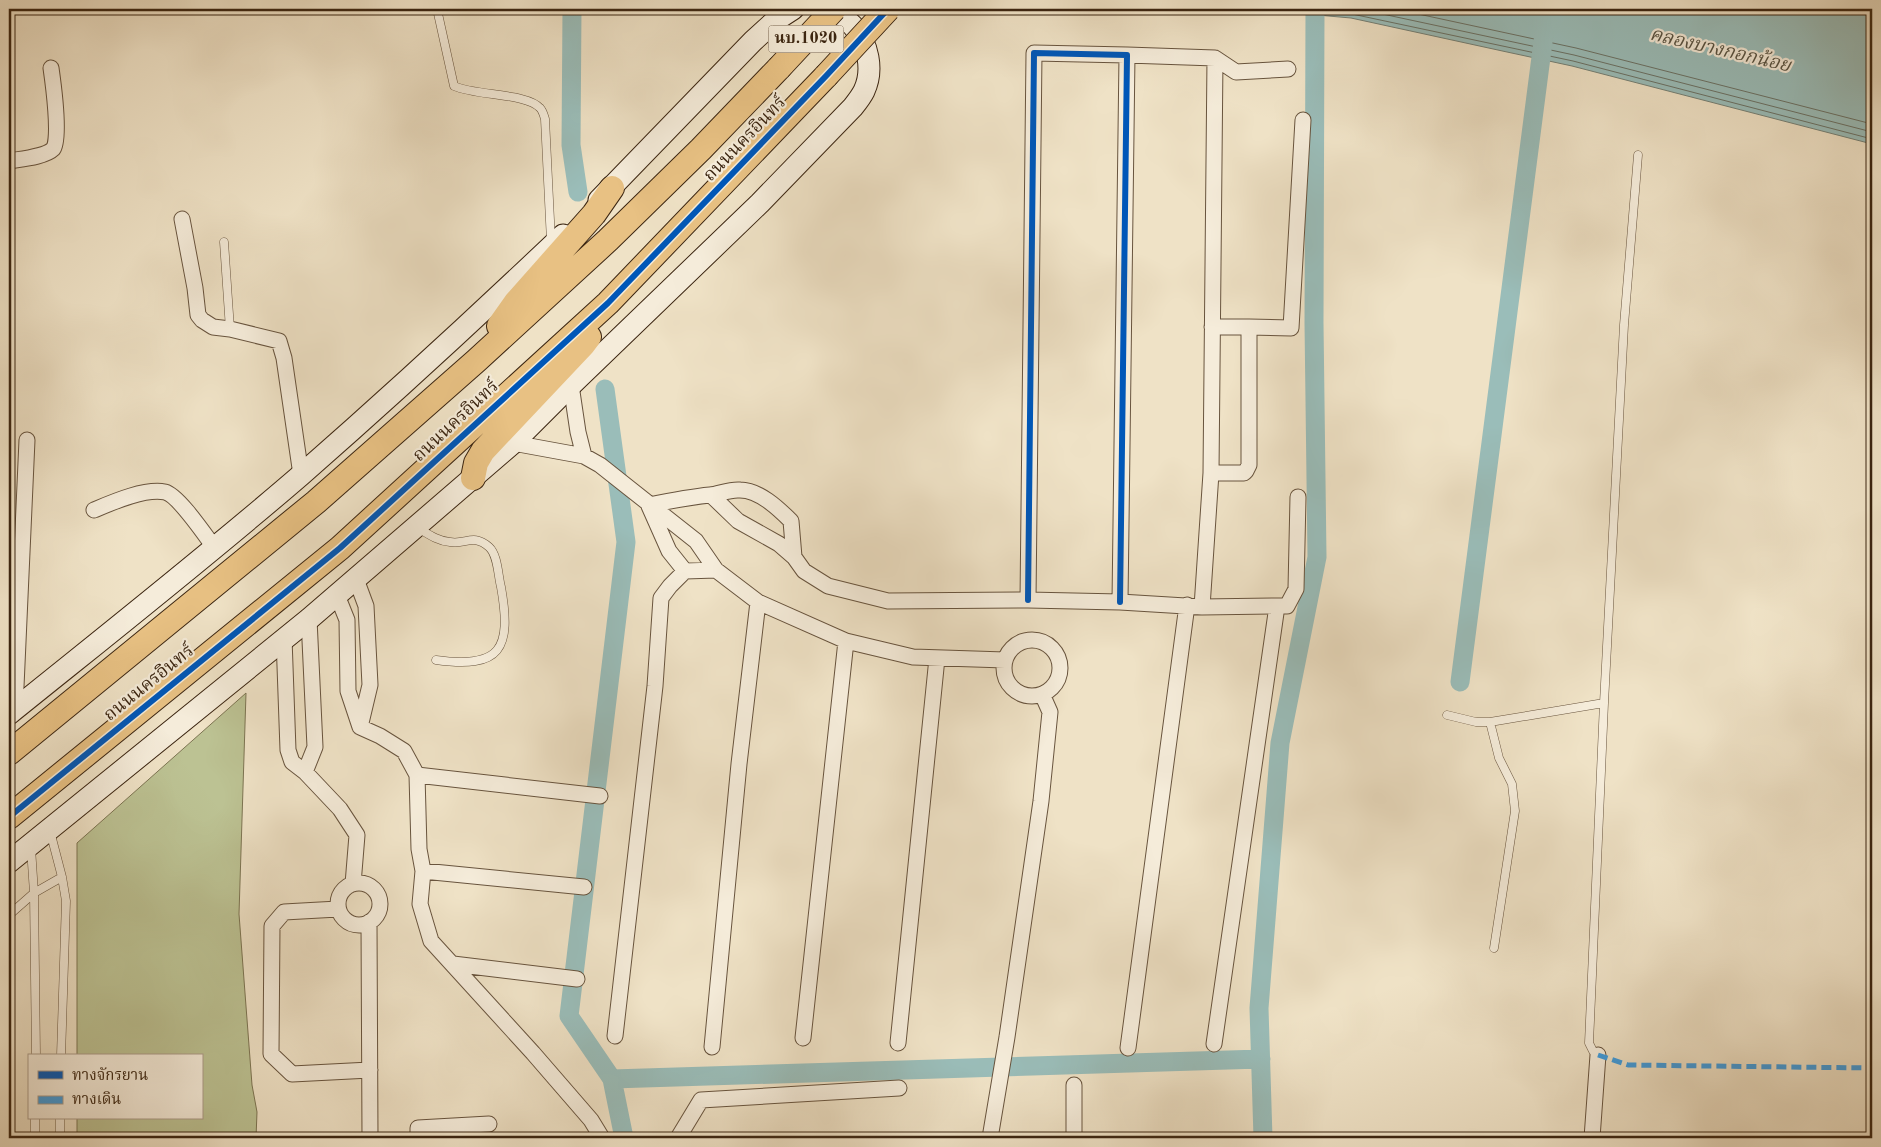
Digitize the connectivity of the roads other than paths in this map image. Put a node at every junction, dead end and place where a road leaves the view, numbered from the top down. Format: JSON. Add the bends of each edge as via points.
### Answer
{"nodes":[{"id":1,"x":437,"y":9,"type":"edge"},
{"id":2,"x":793,"y":9,"type":"edge"},
{"id":3,"x":823,"y":9,"type":"edge"},
{"id":4,"x":834,"y":9,"type":"edge"},
{"id":5,"x":888,"y":9,"type":"edge"},
{"id":6,"x":1127,"y":56,"type":"junction"},
{"id":7,"x":1215,"y":58,"type":"junction"},
{"id":8,"x":51,"y":68,"type":"dead end"},
{"id":9,"x":1288,"y":69,"type":"dead end"},
{"id":10,"x":1303,"y":120,"type":"dead end"},
{"id":11,"x":1638,"y":155,"type":"dead end"},
{"id":12,"x":9,"y":160,"type":"edge"},
{"id":13,"x":612,"y":188,"type":"junction"},
{"id":14,"x":182,"y":219,"type":"dead end"},
{"id":15,"x":224,"y":242,"type":"dead end"},
{"id":16,"x":552,"y":245,"type":"junction"},
{"id":17,"x":608,"y":303,"type":"junction"},
{"id":18,"x":1212,"y":327,"type":"junction"},
{"id":19,"x":1249,"y":328,"type":"junction"},
{"id":20,"x":230,"y":329,"type":"junction"},
{"id":21,"x":476,"y":361,"type":"junction"},
{"id":22,"x":571,"y":385,"type":"junction"},
{"id":23,"x":27,"y":440,"type":"dead end"},
{"id":24,"x":513,"y":443,"type":"junction"},
{"id":25,"x":584,"y":456,"type":"junction"},
{"id":26,"x":1211,"y":472,"type":"junction"},
{"id":27,"x":301,"y":475,"type":"junction"},
{"id":28,"x":473,"y":478,"type":"junction"},
{"id":29,"x":711,"y":495,"type":"junction"},
{"id":30,"x":1298,"y":497,"type":"dead end"},
{"id":31,"x":649,"y":505,"type":"junction"},
{"id":32,"x":94,"y":510,"type":"dead end"},
{"id":33,"x":417,"y":527,"type":"junction"},
{"id":34,"x":214,"y":547,"type":"junction"},
{"id":35,"x":794,"y":556,"type":"junction"},
{"id":36,"x":716,"y":570,"type":"junction"},
{"id":37,"x":685,"y":571,"type":"junction"},
{"id":38,"x":356,"y":579,"type":"junction"},
{"id":39,"x":337,"y":595,"type":"junction"},
{"id":40,"x":1028,"y":600,"type":"junction"},
{"id":41,"x":758,"y":602,"type":"junction"},
{"id":42,"x":1120,"y":602,"type":"junction"},
{"id":43,"x":1187,"y":605,"type":"junction"},
{"id":44,"x":1278,"y":606,"type":"junction"},
{"id":45,"x":1202,"y":607,"type":"junction"},
{"id":46,"x":309,"y":619,"type":"junction"},
{"id":47,"x":284,"y":638,"type":"junction"},
{"id":48,"x":846,"y":641,"type":"junction"},
{"id":49,"x":937,"y":658,"type":"junction"},
{"id":50,"x":436,"y":660,"type":"dead end"},
{"id":51,"x":1005,"y":660,"type":"junction"},
{"id":52,"x":1042,"y":694,"type":"junction"},
{"id":53,"x":1604,"y":703,"type":"junction"},
{"id":54,"x":12,"y":711,"type":"edge"},
{"id":55,"x":1447,"y":715,"type":"dead end"},
{"id":56,"x":1490,"y":722,"type":"junction"},
{"id":57,"x":360,"y":727,"type":"junction"},
{"id":58,"x":9,"y":753,"type":"edge"},
{"id":59,"x":306,"y":772,"type":"junction"},
{"id":60,"x":417,"y":775,"type":"junction"},
{"id":61,"x":600,"y":796,"type":"dead end"},
{"id":62,"x":9,"y":816,"type":"edge"},
{"id":63,"x":50,"y":829,"type":"junction"},
{"id":64,"x":30,"y":845,"type":"junction"},
{"id":65,"x":9,"y":862,"type":"edge"},
{"id":66,"x":424,"y":871,"type":"junction"},
{"id":67,"x":62,"y":877,"type":"junction"},
{"id":68,"x":353,"y":884,"type":"junction"},
{"id":69,"x":584,"y":887,"type":"dead end"},
{"id":70,"x":34,"y":893,"type":"junction"},
{"id":71,"x":338,"y":909,"type":"junction"},
{"id":72,"x":9,"y":915,"type":"edge"},
{"id":73,"x":369,"y":922,"type":"junction"},
{"id":74,"x":1494,"y":948,"type":"dead end"},
{"id":75,"x":453,"y":964,"type":"junction"},
{"id":76,"x":577,"y":979,"type":"dead end"},
{"id":77,"x":615,"y":1036,"type":"dead end"},
{"id":78,"x":803,"y":1038,"type":"dead end"},
{"id":79,"x":898,"y":1043,"type":"dead end"},
{"id":80,"x":1214,"y":1044,"type":"dead end"},
{"id":81,"x":712,"y":1047,"type":"dead end"},
{"id":82,"x":1128,"y":1048,"type":"dead end"},
{"id":83,"x":36,"y":1054,"type":"edge"},
{"id":84,"x":61,"y":1054,"type":"edge"},
{"id":85,"x":1598,"y":1055,"type":"joint"},
{"id":86,"x":370,"y":1070,"type":"junction"},
{"id":87,"x":1074,"y":1085,"type":"dead end"},
{"id":88,"x":899,"y":1088,"type":"dead end"},
{"id":89,"x":35,"y":1120,"type":"edge"},
{"id":90,"x":60,"y":1120,"type":"edge"},
{"id":91,"x":590,"y":1120,"type":"junction"},
{"id":92,"x":489,"y":1124,"type":"dead end"},
{"id":93,"x":35,"y":1138,"type":"edge"},
{"id":94,"x":60,"y":1138,"type":"edge"},
{"id":95,"x":370,"y":1138,"type":"edge"},
{"id":96,"x":418,"y":1138,"type":"edge"},
{"id":97,"x":602,"y":1138,"type":"edge"},
{"id":98,"x":612,"y":1138,"type":"edge"},
{"id":99,"x":678,"y":1138,"type":"edge"},
{"id":100,"x":990,"y":1138,"type":"edge"},
{"id":101,"x":1074,"y":1138,"type":"edge"},
{"id":102,"x":1592,"y":1138,"type":"edge"}],
"edges":[{"from":1,"to":16,"type":"lane","via":[[454,86],[464,91],[529,101],[542,109]]},
{"from":2,"to":13,"type":"main road","number":"นบ.1020","via":[[753,41]]},
{"from":3,"to":22,"type":"main road","number":"นบ.1020","via":[[837,13],[853,25],[869,59],[868,80],[853,108],[760,203]]},
{"from":4,"to":21,"type":"main road","name":"ถนนนครอินทร์","number":"นบ.1020","bridge":true,"via":[[701,149]]},
{"from":5,"to":17,"type":"main road","name":"ถนนนครอินทร์","number":"นบ.1020","bridge":true},
{"from":6,"to":7,"type":"street"},
{"from":6,"to":40,"type":"street","via":[[1034,53]]},
{"from":6,"to":42,"type":"street"},
{"from":7,"to":9,"type":"street","via":[[1236,72]]},
{"from":7,"to":18,"type":"street"},
{"from":8,"to":12,"type":"street","via":[[56,144],[44,153]]},
{"from":10,"to":19,"type":"street","via":[[1291,328]]},
{"from":11,"to":53,"type":"lane","via":[[1624,325]]},
{"from":13,"to":16,"type":"main road","number":"นบ.1020"},
{"from":13,"to":21,"type":"main road","via":[[594,214],[516,302]]},
{"from":14,"to":20,"type":"street","via":[[198,315],[206,324]]},
{"from":15,"to":20,"type":"lane"},
{"from":16,"to":27,"type":"main road","number":"นบ.1020"},
{"from":17,"to":28,"type":"main road","via":[[599,324],[584,345],[483,451]]},
{"from":17,"to":62,"type":"main road","name":"ถนนนครอินทร์","number":"นบ.1020","via":[[340,548]]},
{"from":18,"to":19,"type":"street"},
{"from":18,"to":26,"type":"street"},
{"from":19,"to":26,"type":"street","via":[[1248,469],[1244,473]]},
{"from":20,"to":27,"type":"street","via":[[279,341]]},
{"from":21,"to":58,"type":"main road","name":"ถนนนครอินทร์","number":"นบ.1020","via":[[316,502]]},
{"from":22,"to":24,"type":"main road","number":"นบ.1020"},
{"from":22,"to":25,"type":"street"},
{"from":23,"to":54,"type":"street"},
{"from":24,"to":25,"type":"street"},
{"from":24,"to":28,"type":"main road","number":"นบ.1020"},
{"from":25,"to":31,"type":"street"},
{"from":26,"to":45,"type":"street"},
{"from":27,"to":34,"type":"main road","number":"นบ.1020"},
{"from":28,"to":33,"type":"main road","number":"นบ.1020"},
{"from":29,"to":31,"type":"street"},
{"from":29,"to":35,"type":"street","via":[[738,522]]},
{"from":29,"to":35,"type":"street","via":[[739,490],[751,492],[772,504],[791,521]]},
{"from":30,"to":44,"type":"street","via":[[1296,589],[1287,606]]},
{"from":31,"to":36,"type":"street","via":[[696,541]]},
{"from":31,"to":37,"type":"street","via":[[669,551]]},
{"from":32,"to":34,"type":"street","via":[[147,492],[166,492],[183,507]]},
{"from":33,"to":38,"type":"main road","number":"นบ.1020"},
{"from":33,"to":50,"type":"lane","via":[[437,539],[452,543],[480,540],[491,549],[505,611],[505,633],[498,649],[487,659],[470,662]]},
{"from":34,"to":54,"type":"main road","number":"นบ.1020"},
{"from":35,"to":40,"type":"street","via":[[804,571],[828,586],[888,601]]},
{"from":36,"to":37,"type":"street"},
{"from":36,"to":41,"type":"street"},
{"from":37,"to":77,"type":"street","via":[[661,598],[654,696]]},
{"from":38,"to":39,"type":"main road","number":"นบ.1020"},
{"from":38,"to":57,"type":"street","via":[[366,606],[370,685]]},
{"from":39,"to":46,"type":"main road","number":"นบ.1020"},
{"from":39,"to":57,"type":"street","via":[[346,620],[348,691]]},
{"from":40,"to":42,"type":"street"},
{"from":41,"to":48,"type":"street"},
{"from":41,"to":81,"type":"street"},
{"from":42,"to":43,"type":"street"},
{"from":43,"to":45,"type":"street"},
{"from":43,"to":82,"type":"street"},
{"from":44,"to":45,"type":"street"},
{"from":44,"to":80,"type":"street"},
{"from":46,"to":47,"type":"main road","number":"นบ.1020"},
{"from":46,"to":59,"type":"street","via":[[316,747]]},
{"from":47,"to":59,"type":"street","via":[[288,750],[292,762]]},
{"from":47,"to":63,"type":"main road","number":"นบ.1020"},
{"from":48,"to":49,"type":"street","via":[[913,657]]},
{"from":48,"to":78,"type":"street"},
{"from":49,"to":51,"type":"street"},
{"from":49,"to":79,"type":"street"},
{"from":51,"to":52,"type":"street","via":[[1004,674],[1010,686],[1028,696]]},
{"from":51,"to":52,"type":"street","via":[[1011,649],[1021,642],[1034,640],[1046,643],[1060,664],[1059,676]]},
{"from":52,"to":100,"type":"street","via":[[1050,712],[1041,801]]},
{"from":53,"to":56,"type":"lane"},
{"from":53,"to":85,"type":"lane","via":[[1589,1043]]},
{"from":55,"to":56,"type":"lane"},
{"from":56,"to":74,"type":"lane","via":[[1499,758],[1512,784],[1514,811]]},
{"from":57,"to":60,"type":"street","via":[[404,751]]},
{"from":59,"to":68,"type":"street","via":[[340,809],[357,835]]},
{"from":60,"to":61,"type":"street"},
{"from":60,"to":66,"type":"street","via":[[419,850]]},
{"from":63,"to":64,"type":"main road","number":"นบ.1020"},
{"from":63,"to":67,"type":"lane"},
{"from":64,"to":65,"type":"main road","number":"นบ.1020"},
{"from":64,"to":70,"type":"lane"},
{"from":66,"to":69,"type":"street"},
{"from":66,"to":75,"type":"street","via":[[420,904],[431,942]]},
{"from":67,"to":70,"type":"lane"},
{"from":67,"to":84,"type":"lane","via":[[66,901]]},
{"from":68,"to":71,"type":"street","via":[[342,891]]},
{"from":68,"to":73,"type":"street","via":[[372,888],[379,899],[378,913]]},
{"from":70,"to":72,"type":"lane"},
{"from":70,"to":83,"type":"lane"},
{"from":71,"to":73,"type":"street","via":[[350,923],[363,925]]},
{"from":71,"to":86,"type":"street","via":[[284,912],[272,926],[271,1054],[292,1074]]},
{"from":73,"to":86,"type":"street"},
{"from":75,"to":76,"type":"street"},
{"from":75,"to":91,"type":"street"},
{"from":85,"to":102,"type":"street"},
{"from":86,"to":95,"type":"street"},
{"from":87,"to":101,"type":"street"},
{"from":88,"to":99,"type":"street","via":[[701,1100]]},
{"from":89,"to":93,"type":"lane"},
{"from":90,"to":94,"type":"lane"},
{"from":91,"to":97,"type":"street"},
{"from":91,"to":98,"type":"street"},
{"from":92,"to":96,"type":"street","via":[[418,1128]]}]}
